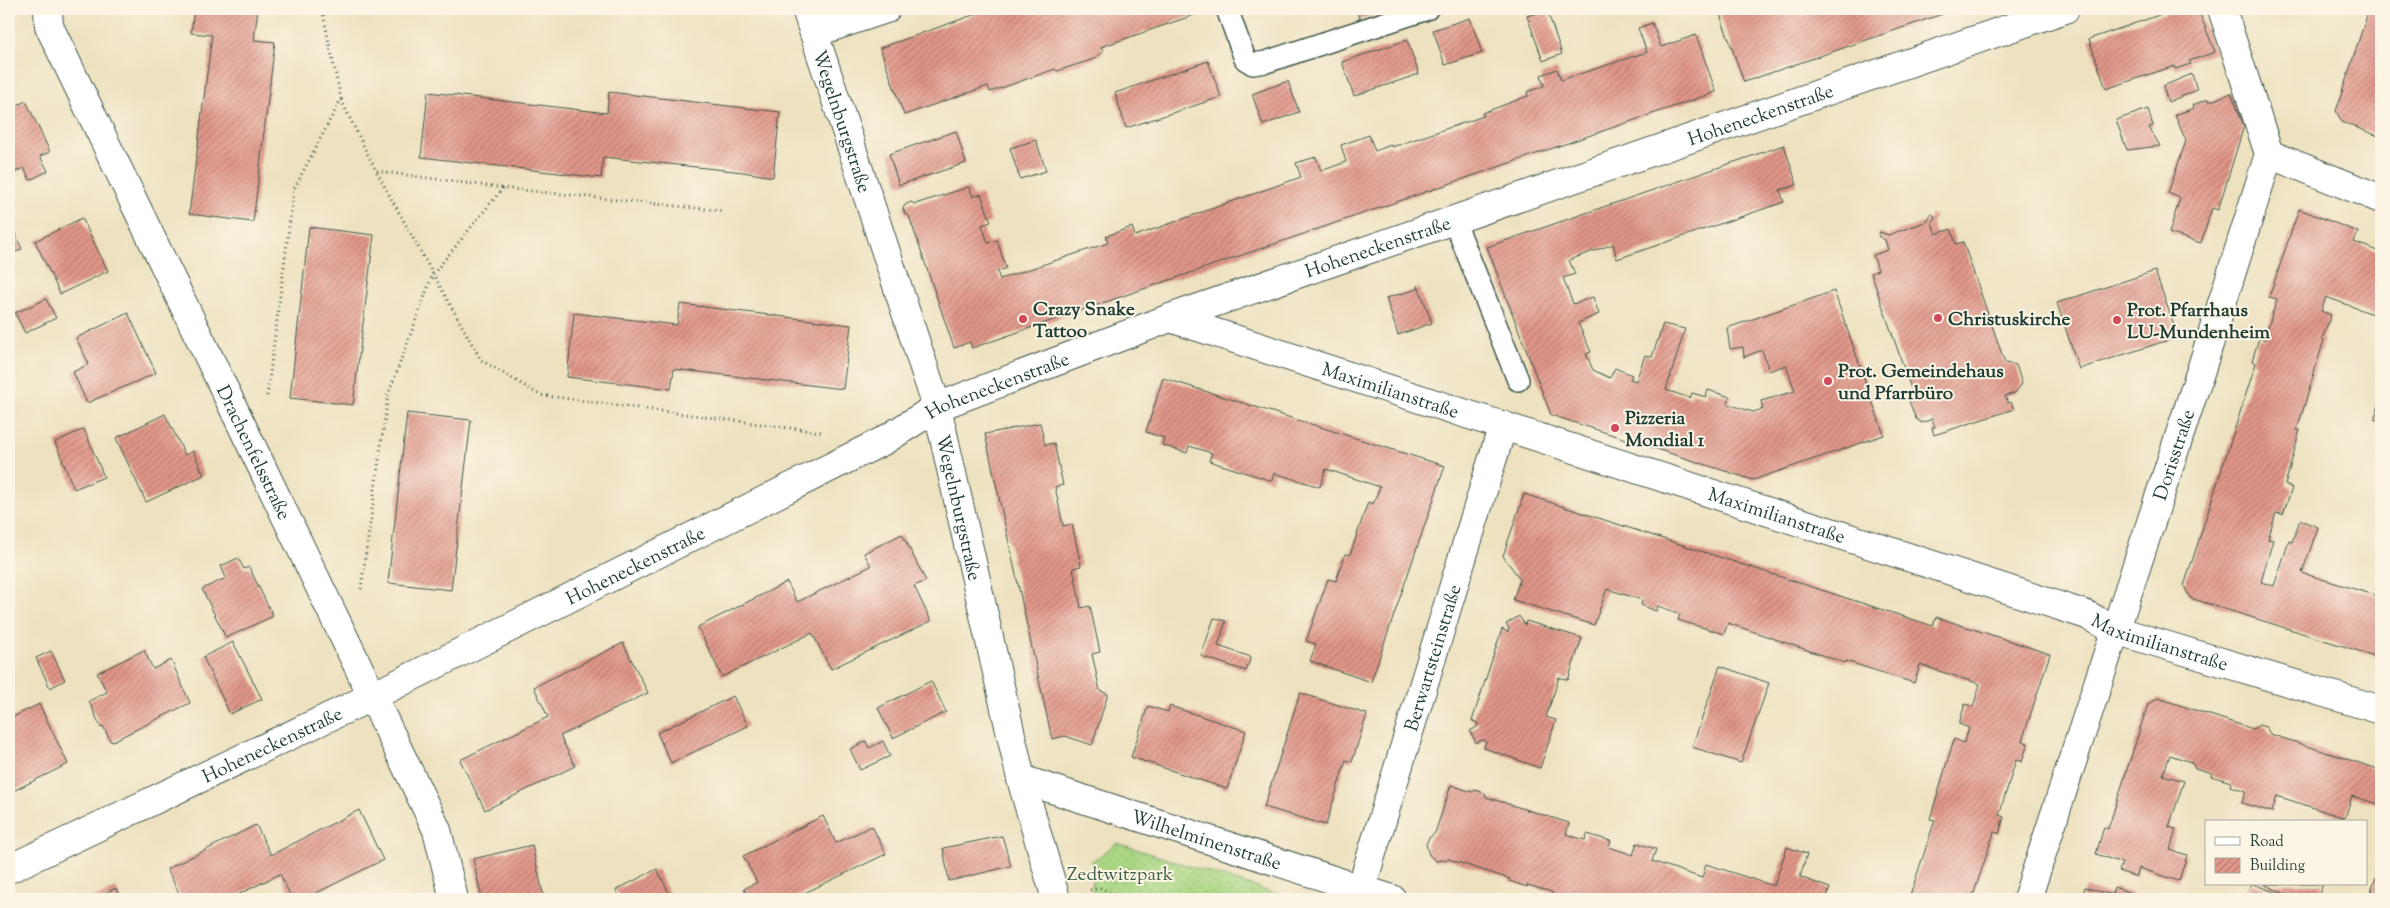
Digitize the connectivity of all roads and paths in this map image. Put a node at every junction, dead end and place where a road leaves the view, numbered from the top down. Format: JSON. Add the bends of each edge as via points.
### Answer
{"nodes":[{"id":1,"x":48,"y":9,"type":"edge"},
{"id":2,"x":322,"y":9,"type":"edge"},
{"id":3,"x":886,"y":9,"type":"edge"},
{"id":4,"x":1227,"y":9,"type":"edge"},
{"id":5,"x":1427,"y":9,"type":"edge"},
{"id":6,"x":2065,"y":9,"type":"edge"},
{"id":7,"x":2222,"y":9,"type":"edge"},
{"id":8,"x":810,"y":21,"type":"edge"},
{"id":9,"x":340,"y":99,"type":"junction"},
{"id":10,"x":2269,"y":154,"type":"junction"},
{"id":11,"x":376,"y":171,"type":"junction"},
{"id":12,"x":503,"y":188,"type":"junction"},
{"id":13,"x":2381,"y":199,"type":"edge"},
{"id":14,"x":724,"y":210,"type":"dead end"},
{"id":15,"x":1454,"y":220,"type":"junction"},
{"id":16,"x":433,"y":274,"type":"junction"},
{"id":17,"x":1170,"y":318,"type":"junction"},
{"id":18,"x":1518,"y":380,"type":"dead end"},
{"id":19,"x":266,"y":404,"type":"dead end"},
{"id":20,"x":937,"y":407,"type":"junction"},
{"id":21,"x":1503,"y":425,"type":"junction"},
{"id":22,"x":826,"y":433,"type":"dead end"},
{"id":23,"x":361,"y":592,"type":"dead end"},
{"id":24,"x":2114,"y":630,"type":"junction"},
{"id":25,"x":371,"y":697,"type":"junction"},
{"id":26,"x":2381,"y":710,"type":"edge"},
{"id":27,"x":1021,"y":779,"type":"junction"},
{"id":28,"x":9,"y":869,"type":"edge"},
{"id":29,"x":1361,"y":889,"type":"junction"},
{"id":30,"x":454,"y":899,"type":"edge"},
{"id":31,"x":1056,"y":899,"type":"edge"},
{"id":32,"x":1392,"y":899,"type":"edge"},
{"id":33,"x":2027,"y":899,"type":"edge"}],
"edges":[{"from":1,"to":25,"type":"street","name":"Drachenfelsstraße","via":[[49,26],[258,462],[353,651]]},
{"from":2,"to":9,"type":"path"},
{"from":3,"to":8,"type":"street"},
{"from":4,"to":5,"type":"lane","via":[[1245,59],[1253,64]]},
{"from":6,"to":15,"type":"street","name":"Hoheneckenstraße"},
{"from":7,"to":10,"type":"street"},
{"from":8,"to":20,"type":"street","name":"Wegelnburgstraße"},
{"from":9,"to":11,"type":"path"},
{"from":9,"to":19,"type":"path","via":[[294,189]]},
{"from":10,"to":13,"type":"street"},
{"from":10,"to":24,"type":"street","name":"Dorisstraße"},
{"from":11,"to":12,"type":"path"},
{"from":11,"to":16,"type":"path"},
{"from":12,"to":14,"type":"path"},
{"from":12,"to":16,"type":"path"},
{"from":15,"to":17,"type":"street","name":"Hoheneckenstraße"},
{"from":15,"to":18,"type":"lane"},
{"from":16,"to":22,"type":"path","via":[[481,360],[540,395]]},
{"from":16,"to":23,"type":"path","via":[[388,395]]},
{"from":17,"to":20,"type":"street","name":"Hoheneckenstraße"},
{"from":17,"to":21,"type":"street","name":"Maximilianstraße"},
{"from":20,"to":25,"type":"street","name":"Hoheneckenstraße","via":[[885,440]]},
{"from":20,"to":27,"type":"street","name":"Wegelnburgstraße"},
{"from":21,"to":24,"type":"street","name":"Maximilianstraße","via":[[2087,615]]},
{"from":21,"to":29,"type":"street","name":"Berwartsteinstraße"},
{"from":24,"to":26,"type":"street","name":"Maximilianstraße"},
{"from":24,"to":33,"type":"street","name":"Dorisstraße"},
{"from":25,"to":28,"type":"street","name":"Hoheneckenstraße"},
{"from":25,"to":30,"type":"street","name":"Drachenfelsstraße","via":[[437,830]]},
{"from":27,"to":29,"type":"street","name":"Wilhelminenstraße"},
{"from":27,"to":31,"type":"street","name":"Wegelnburgstraße"},
{"from":29,"to":32,"type":"street","name":"Wilhelminenstraße"}]}
